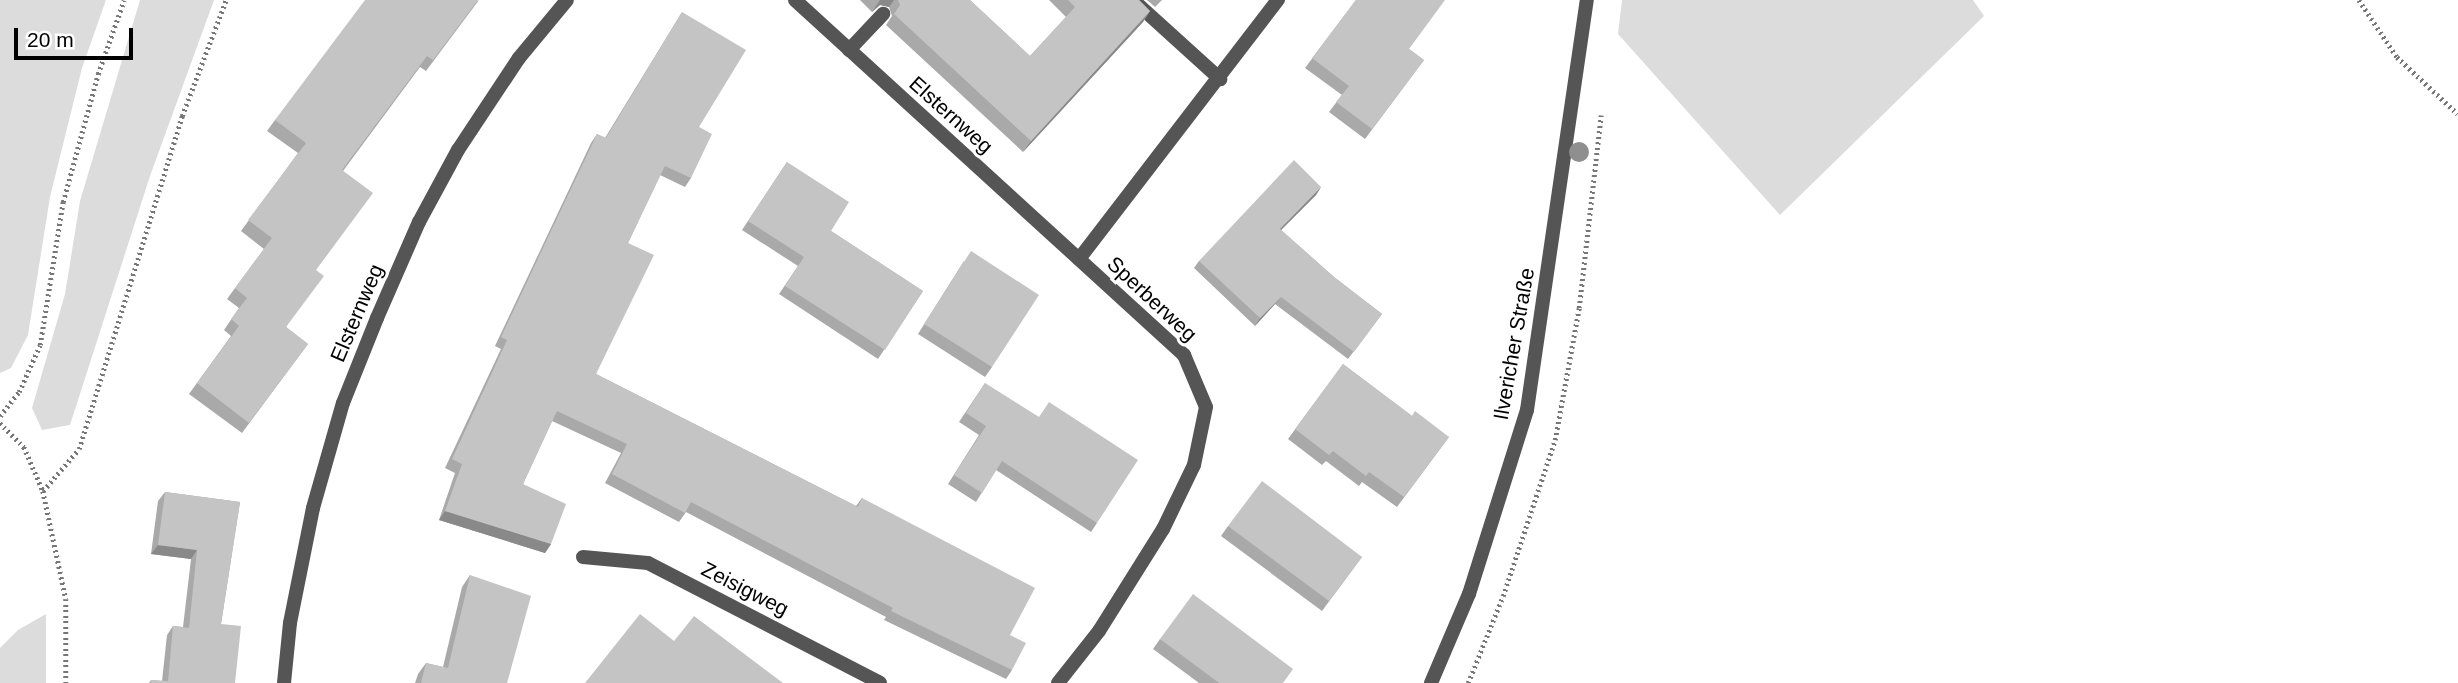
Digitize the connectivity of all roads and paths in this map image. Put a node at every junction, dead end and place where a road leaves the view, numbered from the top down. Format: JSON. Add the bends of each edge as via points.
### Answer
{"nodes":[{"id":1,"x":124,"y":0,"type":"edge"},
{"id":2,"x":226,"y":0,"type":"edge"},
{"id":3,"x":567,"y":0,"type":"edge"},
{"id":4,"x":795,"y":0,"type":"edge"},
{"id":5,"x":1133,"y":0,"type":"edge"},
{"id":6,"x":1278,"y":0,"type":"edge"},
{"id":7,"x":1587,"y":0,"type":"edge"},
{"id":8,"x":2359,"y":0,"type":"edge"},
{"id":9,"x":883,"y":14,"type":"dead end"},
{"id":10,"x":849,"y":50,"type":"junction"},
{"id":11,"x":1220,"y":79,"type":"junction"},
{"id":12,"x":2458,"y":114,"type":"edge"},
{"id":13,"x":1079,"y":260,"type":"junction"},
{"id":14,"x":0,"y":416,"type":"edge"},
{"id":15,"x":0,"y":423,"type":"edge"},
{"id":16,"x":43,"y":491,"type":"junction"},
{"id":17,"x":583,"y":557,"type":"dead end"},
{"id":18,"x":66,"y":683,"type":"edge"},
{"id":19,"x":284,"y":683,"type":"edge"},
{"id":20,"x":880,"y":683,"type":"edge"},
{"id":21,"x":1058,"y":683,"type":"edge"},
{"id":22,"x":1431,"y":683,"type":"edge"}],
"edges":[{"from":1,"to":14,"type":"path","via":[[63,202],[40,345],[19,392]]},
{"from":2,"to":16,"type":"path","via":[[181,116],[79,449]]},
{"from":3,"to":19,"type":"street","name":"Elsternweg","via":[[519,58],[458,150],[419,222],[377,318],[343,403],[313,508],[290,623]]},
{"from":4,"to":10,"type":"street","name":"Elsternweg"},
{"from":5,"to":11,"type":"street"},
{"from":6,"to":11,"type":"street","name":"Sperberweg"},
{"from":7,"to":22,"type":"street","name":"Ilvericher Straße","via":[[1527,410],[1469,594]]},
{"from":8,"to":12,"type":"path","via":[[2398,57]]},
{"from":9,"to":10,"type":"street"},
{"from":10,"to":13,"type":"street","name":"Elsternweg"},
{"from":11,"to":13,"type":"street","name":"Sperberweg"},
{"from":13,"to":21,"type":"street","name":"Sperberweg","via":[[1184,355],[1206,407],[1194,466],[1163,530],[1099,631]]},
{"from":15,"to":16,"type":"path","via":[[24,447]]},
{"from":16,"to":18,"type":"path","via":[[66,599]]},
{"from":17,"to":20,"type":"street","name":"Zeisigweg","via":[[648,563]]}]}
